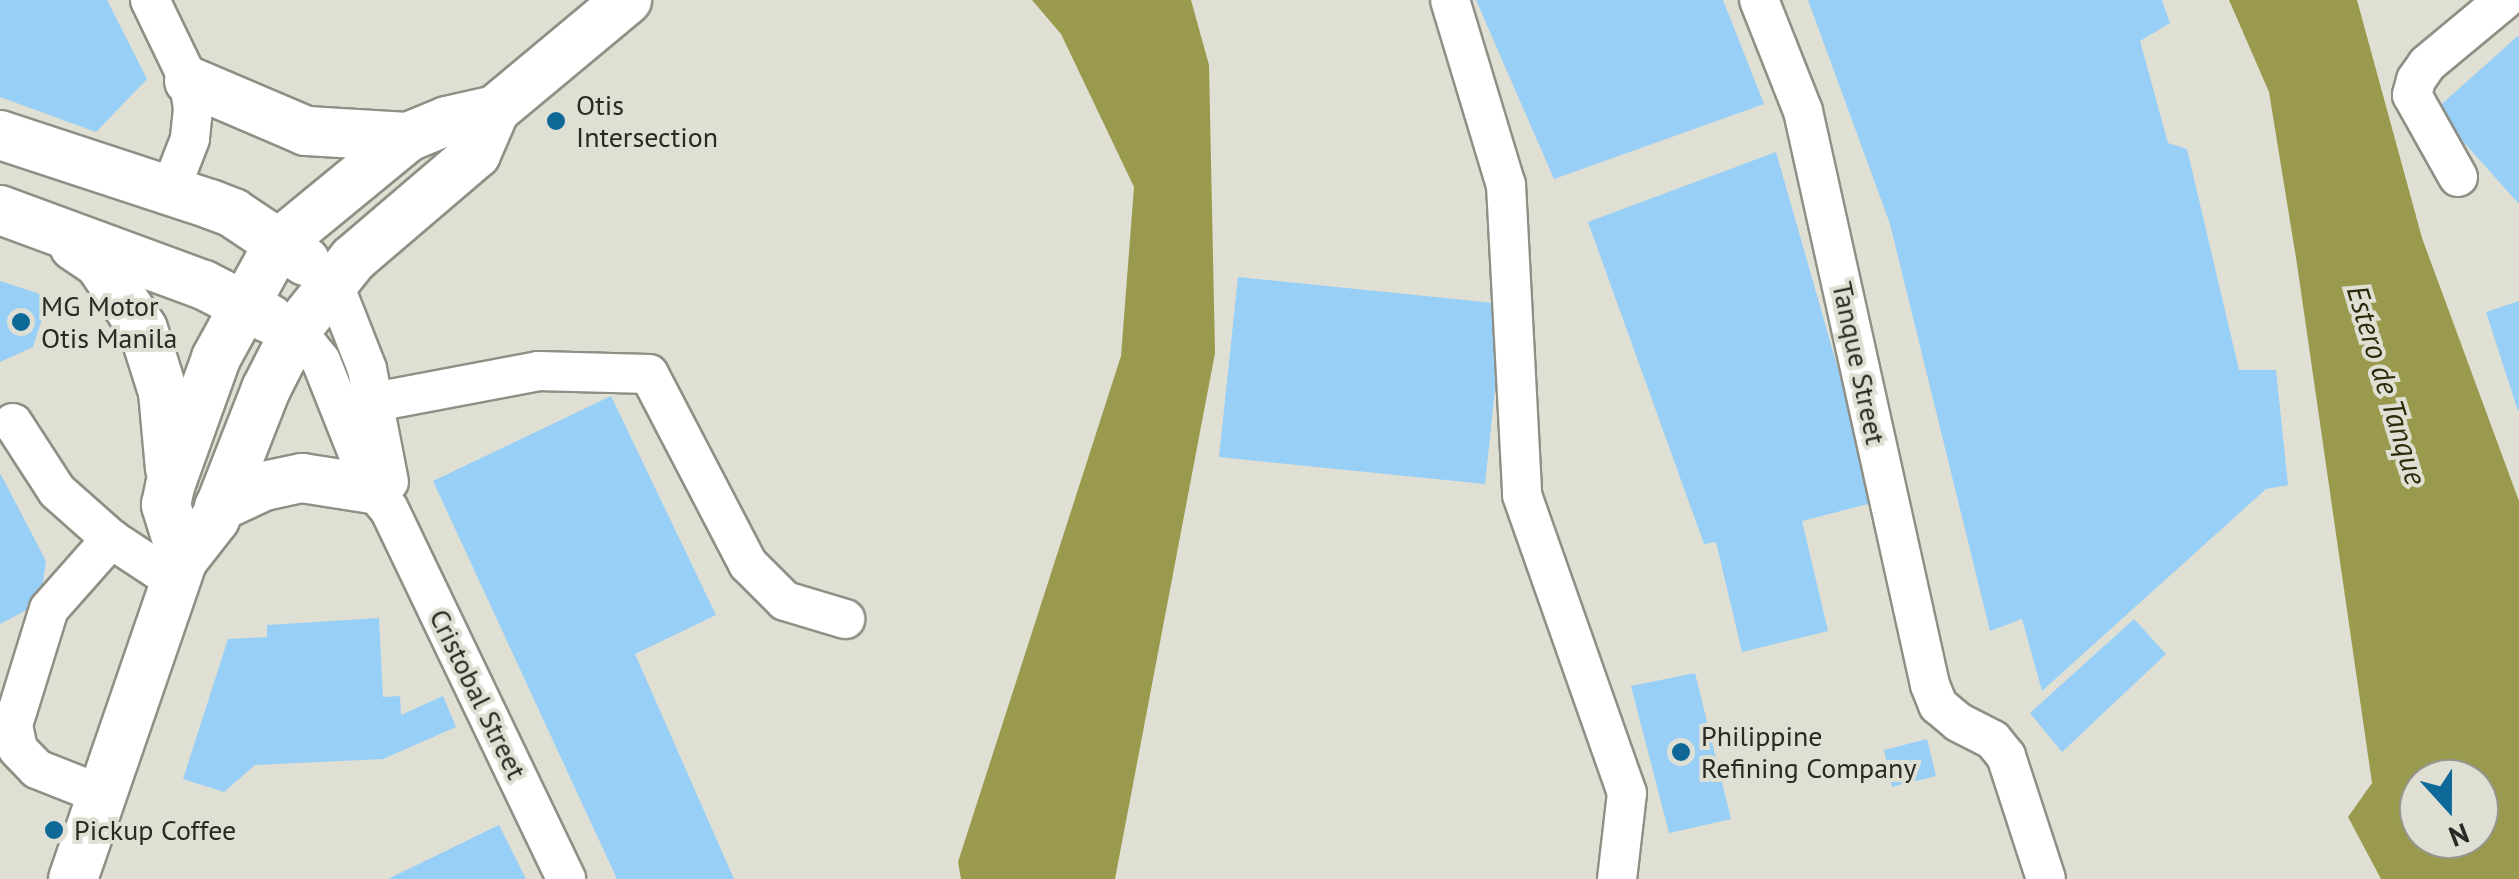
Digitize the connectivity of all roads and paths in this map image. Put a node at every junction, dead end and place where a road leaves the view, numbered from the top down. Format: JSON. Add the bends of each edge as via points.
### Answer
{"nodes":[{"id":1,"x":150,"y":0,"type":"edge"},
{"id":2,"x":1450,"y":0,"type":"edge"},
{"id":3,"x":1759,"y":0,"type":"edge"},
{"id":4,"x":2504,"y":0,"type":"edge"},
{"id":5,"x":605,"y":8,"type":"edge"},
{"id":6,"x":189,"y":81,"type":"junction"},
{"id":7,"x":496,"y":110,"type":"junction"},
{"id":8,"x":0,"y":135,"type":"edge"},
{"id":9,"x":408,"y":137,"type":"junction"},
{"id":10,"x":2458,"y":178,"type":"dead end"},
{"id":11,"x":170,"y":188,"type":"junction"},
{"id":12,"x":21,"y":218,"type":"edge"},
{"id":13,"x":278,"y":243,"type":"junction"},
{"id":14,"x":332,"y":280,"type":"junction"},
{"id":15,"x":242,"y":306,"type":"junction"},
{"id":16,"x":296,"y":330,"type":"junction"},
{"id":17,"x":358,"y":404,"type":"junction"},
{"id":18,"x":13,"y":423,"type":"dead end"},
{"id":19,"x":170,"y":486,"type":"junction"},
{"id":20,"x":381,"y":499,"type":"junction"},
{"id":21,"x":219,"y":507,"type":"junction"},
{"id":22,"x":111,"y":539,"type":"junction"},
{"id":23,"x":179,"y":571,"type":"junction"},
{"id":24,"x":845,"y":620,"type":"dead end"},
{"id":25,"x":100,"y":794,"type":"junction"},
{"id":26,"x":73,"y":879,"type":"edge"},
{"id":27,"x":566,"y":879,"type":"edge"},
{"id":28,"x":1617,"y":879,"type":"edge"},
{"id":29,"x":2046,"y":879,"type":"edge"}],
"edges":[{"from":1,"to":6,"type":"street"},
{"from":2,"to":28,"type":"street","via":[[1506,185],[1522,495],[1627,793]]},
{"from":3,"to":29,"type":"street","name":"Tanque Street","via":[[1804,110],[1930,685],[1938,705],[1994,740],[2006,756]]},
{"from":4,"to":10,"type":"street","via":[[2416,80],[2412,96]]},
{"from":5,"to":7,"type":"main road"},
{"from":6,"to":9,"type":"main road","via":[[306,130]]},
{"from":6,"to":11,"type":"street","via":[[190,139]]},
{"from":7,"to":9,"type":"main road"},
{"from":7,"to":14,"type":"main road","via":[[476,154]]},
{"from":8,"to":11,"type":"main road"},
{"from":9,"to":13,"type":"main road"},
{"from":11,"to":13,"type":"main road","via":[[232,213]]},
{"from":12,"to":15,"type":"main road"},
{"from":12,"to":19,"type":"main road","via":[[99,263],[143,329],[163,392]]},
{"from":13,"to":14,"type":"main road"},
{"from":13,"to":15,"type":"main road"},
{"from":14,"to":16,"type":"main road"},
{"from":14,"to":17,"type":"street","name":"Cristobal Street","via":[[357,339]]},
{"from":15,"to":16,"type":"main road"},
{"from":15,"to":19,"type":"main road"},
{"from":16,"to":17,"type":"street","name":"Cristobal Street"},
{"from":16,"to":21,"type":"main road"},
{"from":17,"to":20,"type":"street","name":"Cristobal Street"},
{"from":17,"to":24,"type":"street","via":[[538,371],[649,374],[748,564],[785,601]]},
{"from":18,"to":22,"type":"street","via":[[57,492]]},
{"from":19,"to":23,"type":"main road","via":[[166,505]]},
{"from":20,"to":21,"type":"main road","via":[[302,478]]},
{"from":20,"to":27,"type":"street","name":"Cristobal Street"},
{"from":21,"to":23,"type":"main road"},
{"from":22,"to":23,"type":"street"},
{"from":22,"to":25,"type":"street","via":[[49,609],[13,725],[18,749],[37,770]]},
{"from":23,"to":25,"type":"main road"},
{"from":25,"to":26,"type":"main road"}]}
